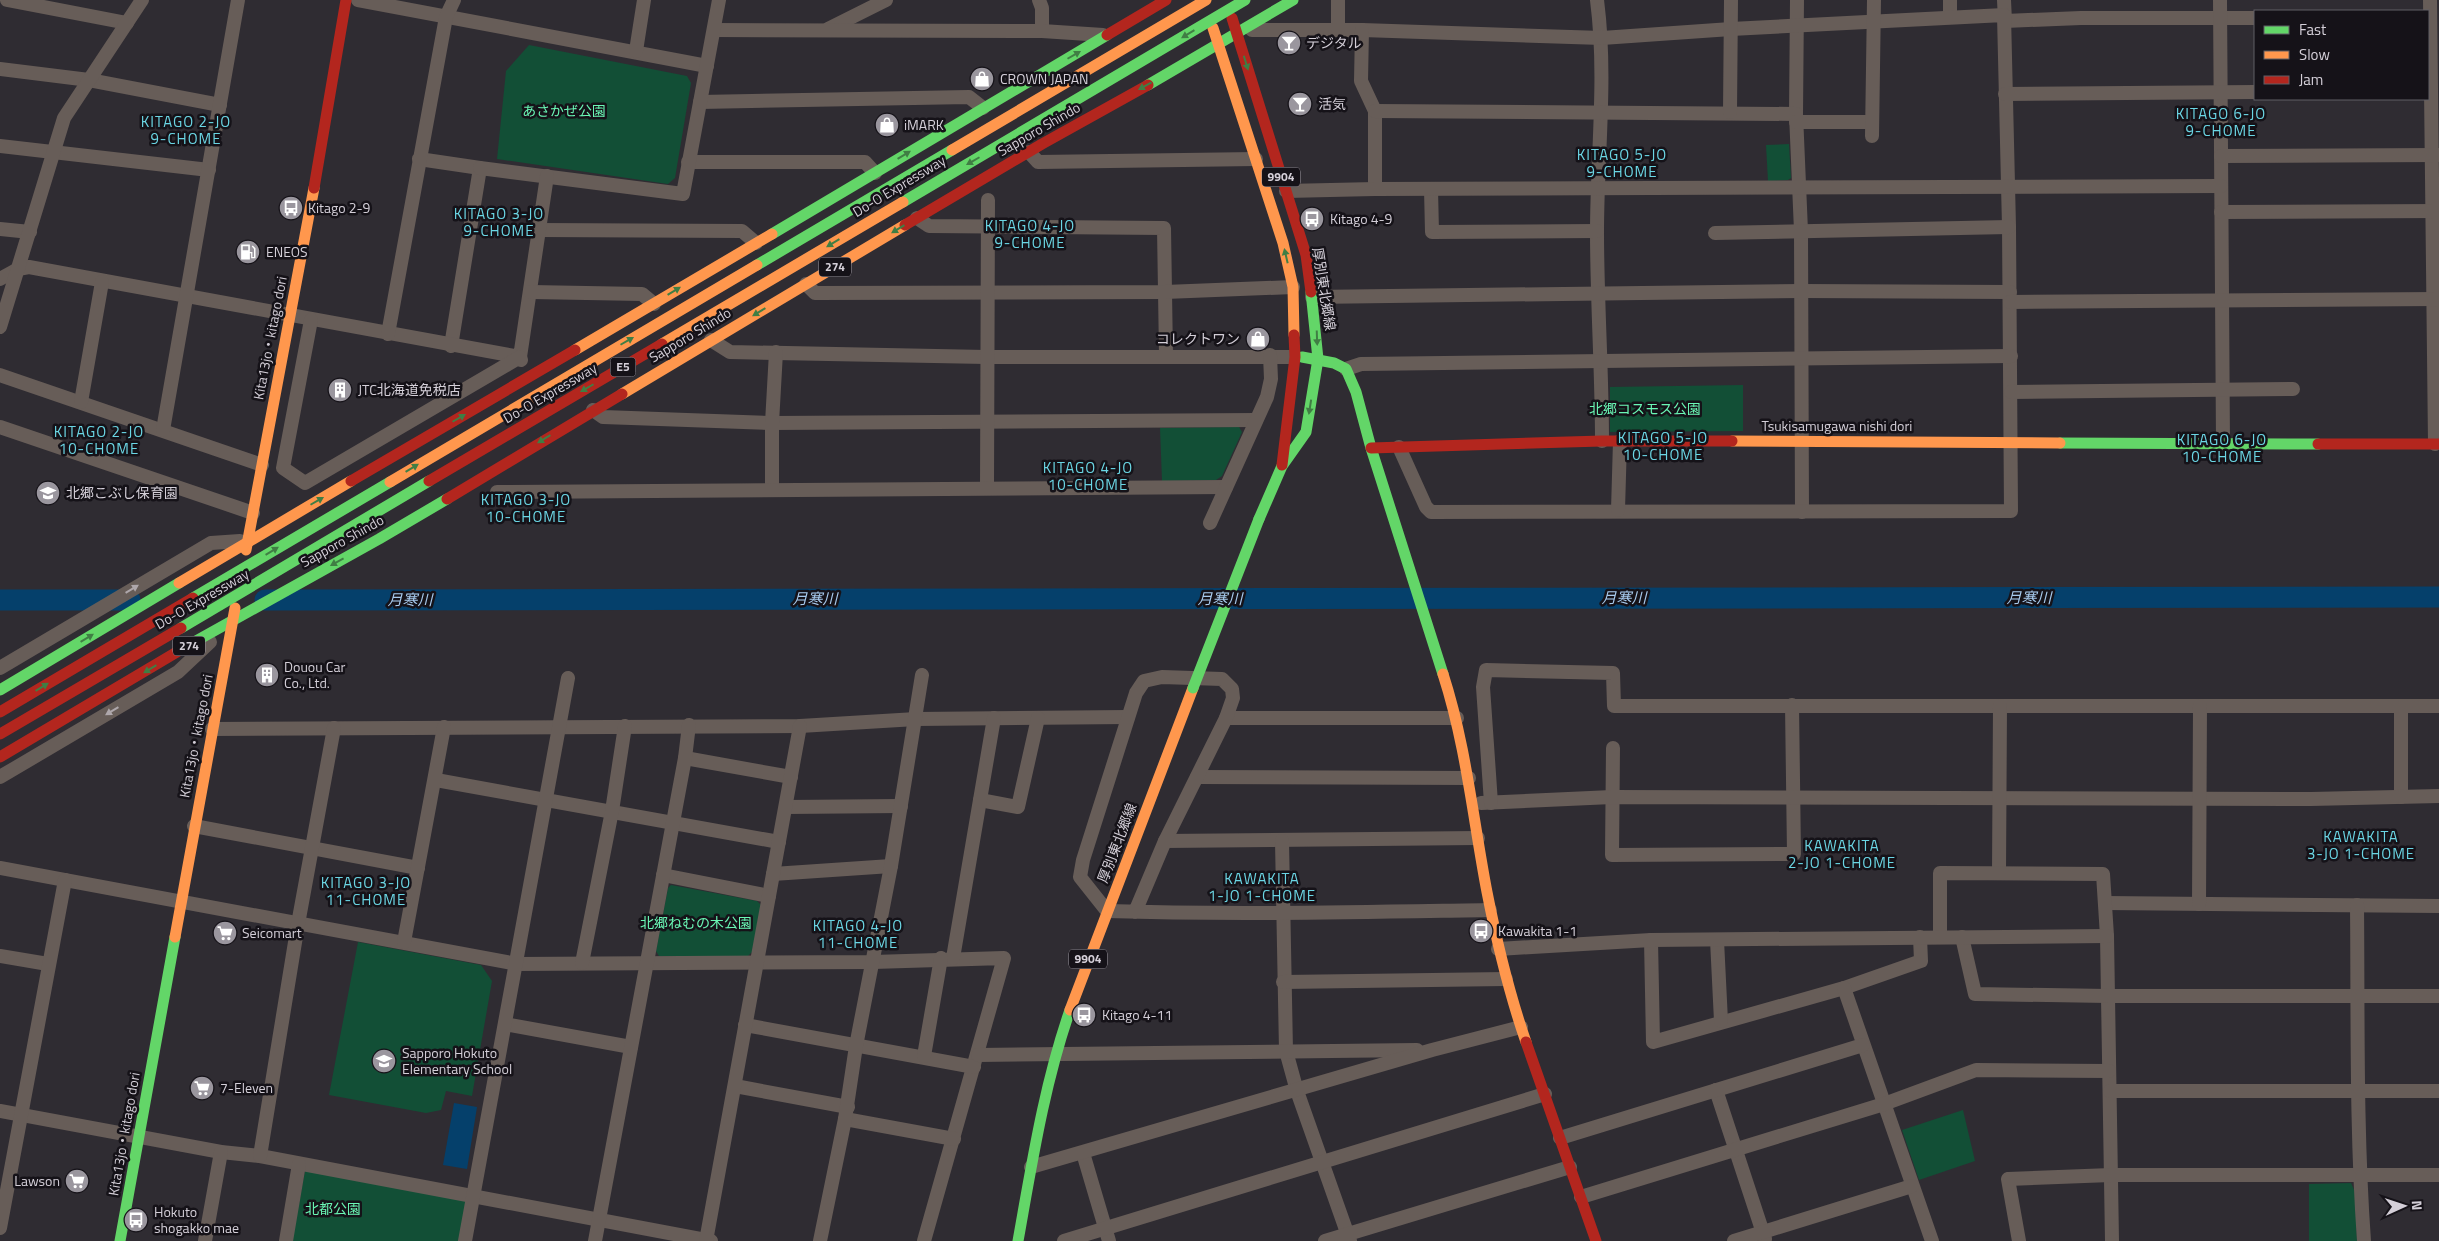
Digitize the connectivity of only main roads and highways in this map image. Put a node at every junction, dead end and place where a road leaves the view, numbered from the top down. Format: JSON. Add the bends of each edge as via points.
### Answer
{"nodes":[{"id":1,"x":346,"y":0,"type":"edge"},
{"id":2,"x":1166,"y":0,"type":"edge"},
{"id":3,"x":1205,"y":0,"type":"edge"},
{"id":4,"x":1226,"y":0,"type":"edge"},
{"id":5,"x":1245,"y":0,"type":"edge"},
{"id":6,"x":1293,"y":0,"type":"edge"},
{"id":7,"x":1237,"y":32,"type":"junction"},
{"id":8,"x":1219,"y":45,"type":"junction"},
{"id":9,"x":1295,"y":357,"type":"junction"},
{"id":10,"x":1318,"y":359,"type":"junction"},
{"id":11,"x":2437,"y":444,"type":"edge"},
{"id":12,"x":1371,"y":448,"type":"junction"},
{"id":13,"x":1282,"y":466,"type":"junction"},
{"id":14,"x":248,"y":541,"type":"junction"},
{"id":15,"x":233,"y":618,"type":"junction"},
{"id":16,"x":0,"y":690,"type":"edge"},
{"id":17,"x":0,"y":712,"type":"edge"},
{"id":18,"x":0,"y":734,"type":"edge"},
{"id":19,"x":0,"y":757,"type":"edge"},
{"id":20,"x":120,"y":1241,"type":"edge"},
{"id":21,"x":1018,"y":1241,"type":"edge"},
{"id":22,"x":1596,"y":1241,"type":"edge"}],
"edges":[{"from":1,"to":14,"type":"main road","name":"Kita13jo・kitago dori","via":[[318,170]]},
{"from":14,"to":2,"type":"main road","one_way":true},
{"from":3,"to":8,"type":"main road","name":"厚別東北郷線","number":"9904"},
{"from":17,"to":3,"type":"main road","name":"Do-O Expressway","number":"E5","one_way":true,"bridge":true},
{"from":4,"to":7,"type":"main road","name":"厚別東北郷線","number":"9904"},
{"from":5,"to":18,"type":"main road","name":"Do-O Expressway","number":"E5","one_way":true,"bridge":true},
{"from":6,"to":7,"type":"main road","name":"Sapporo Shindo","number":"274"},
{"from":7,"to":8,"type":"main road","name":"Sapporo Shindo","number":"274"},
{"from":7,"to":10,"type":"main road","name":"厚別東北郷線","number":"9904","one_way":true,"via":[[1306,255]]},
{"from":9,"to":8,"type":"main road","name":"厚別東北郷線","number":"9904","one_way":true,"via":[[1293,287]]},
{"from":8,"to":15,"type":"main road","name":"Sapporo Shindo","number":"274","one_way":true,"via":[[1029,152],[380,539]]},
{"from":9,"to":10,"type":"main road"},
{"from":9,"to":13,"type":"main road","name":"厚別東北郷線","number":"9904"},
{"from":10,"to":12,"type":"main road","via":[[1346,369],[1356,392]]},
{"from":10,"to":13,"type":"main road","name":"厚別東北郷線","number":"9904","one_way":true,"via":[[1306,432]]},
{"from":11,"to":12,"type":"main road","name":"Tsukisamugawa nishi dori","via":[[1602,441]]},
{"from":12,"to":22,"type":"main road","via":[[1457,718],[1490,910],[1506,978],[1520,1027]]},
{"from":13,"to":21,"type":"main road","name":"厚別東北郷線","number":"9904","bridge":true,"via":[[1083,971],[1055,1054],[1042,1106]]},
{"from":14,"to":15,"type":"main road","name":"Kita13jo・kitago dori","bridge":true},
{"from":16,"to":14,"type":"main road","one_way":true},
{"from":15,"to":19,"type":"main road","name":"Sapporo Shindo","number":"274","one_way":true},
{"from":15,"to":20,"type":"main road","name":"Kita13jo・kitago dori"}]}
